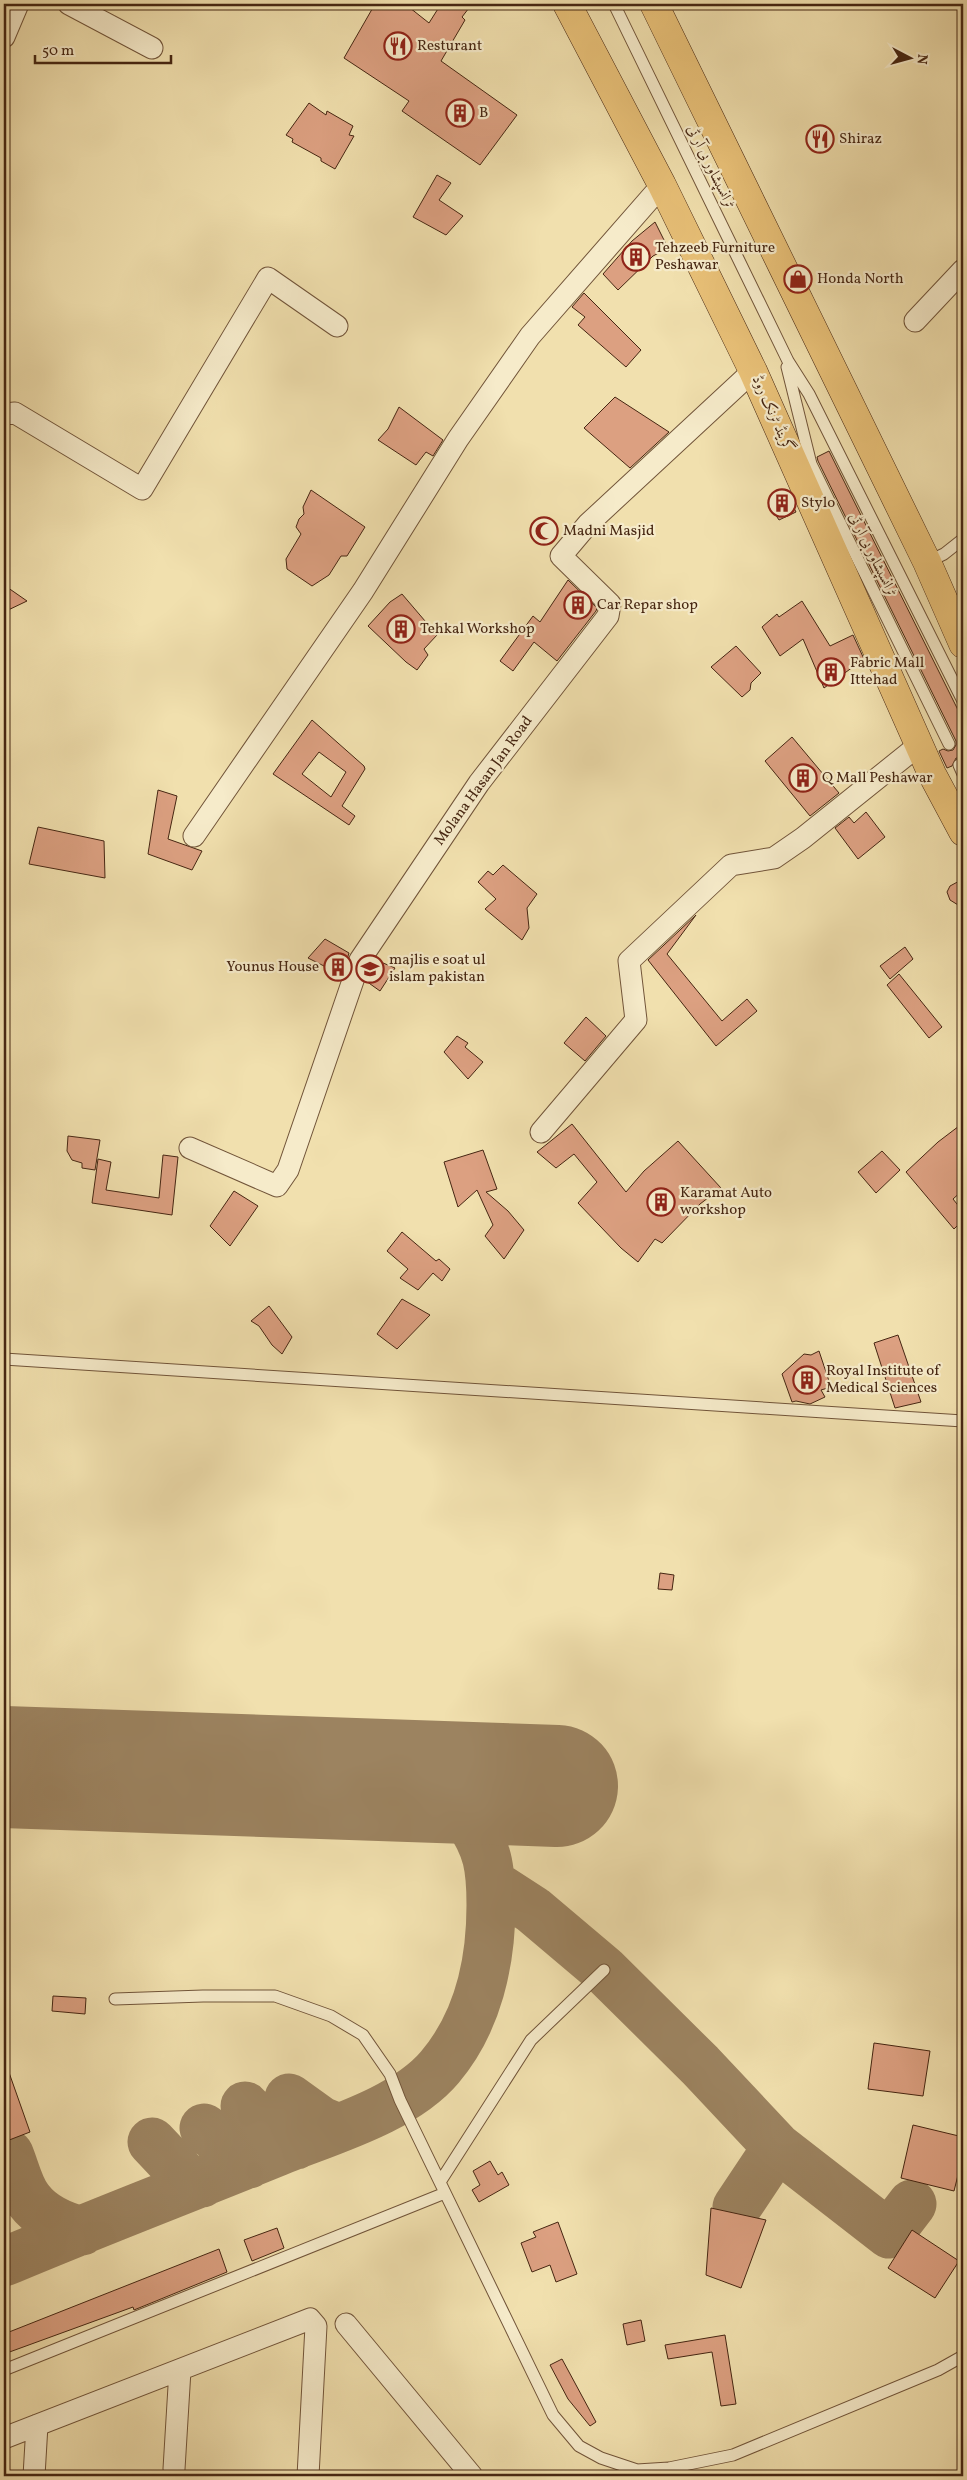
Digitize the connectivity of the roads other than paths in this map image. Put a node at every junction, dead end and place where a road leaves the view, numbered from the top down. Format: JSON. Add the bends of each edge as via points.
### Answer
{"nodes":[{"id":1,"x":18,"y":4,"type":"edge"},
{"id":2,"x":69,"y":4,"type":"edge"},
{"id":3,"x":567,"y":4,"type":"edge"},
{"id":4,"x":614,"y":4,"type":"edge"},
{"id":5,"x":654,"y":4,"type":"edge"},
{"id":6,"x":4,"y":37,"type":"edge"},
{"id":7,"x":152,"y":48,"type":"dead end"},
{"id":8,"x":662,"y":185,"type":"junction"},
{"id":9,"x":963,"y":270,"type":"edge"},
{"id":10,"x":915,"y":321,"type":"dead end"},
{"id":11,"x":337,"y":326,"type":"dead end"},
{"id":12,"x":779,"y":344,"type":"junction"},
{"id":13,"x":753,"y":371,"type":"junction"},
{"id":14,"x":4,"y":414,"type":"edge"},
{"id":15,"x":963,"y":539,"type":"edge"},
{"id":16,"x":927,"y":562,"type":"junction"},
{"id":17,"x":963,"y":644,"type":"edge"},
{"id":18,"x":963,"y":701,"type":"edge"},
{"id":19,"x":949,"y":744,"type":"dead end"},
{"id":20,"x":920,"y":745,"type":"junction"},
{"id":21,"x":963,"y":832,"type":"edge"},
{"id":22,"x":194,"y":836,"type":"dead end"},
{"id":23,"x":541,"y":1132,"type":"dead end"},
{"id":24,"x":190,"y":1148,"type":"dead end"},
{"id":25,"x":4,"y":1359,"type":"edge"},
{"id":26,"x":963,"y":1421,"type":"edge"},
{"id":27,"x":604,"y":1970,"type":"dead end"},
{"id":28,"x":115,"y":1999,"type":"dead end"},
{"id":29,"x":440,"y":2182,"type":"junction"},
{"id":30,"x":445,"y":2193,"type":"junction"},
{"id":31,"x":346,"y":2324,"type":"dead end"},
{"id":32,"x":963,"y":2356,"type":"edge"},
{"id":33,"x":4,"y":2370,"type":"edge"},
{"id":34,"x":180,"y":2370,"type":"junction"},
{"id":35,"x":37,"y":2425,"type":"junction"},
{"id":36,"x":4,"y":2438,"type":"edge"},
{"id":37,"x":174,"y":2470,"type":"dead end"},
{"id":38,"x":34,"y":2476,"type":"edge"},
{"id":39,"x":308,"y":2476,"type":"edge"},
{"id":40,"x":472,"y":2476,"type":"edge"}],
"edges":[{"from":1,"to":6,"type":"street"},
{"from":2,"to":7,"type":"street"},
{"from":3,"to":8,"type":"highway","name":"گرینڈ ٹرنک روڈ"},
{"from":4,"to":12,"type":"lane","name":"ٹرانسپشاور بی آر ٹی"},
{"from":5,"to":16,"type":"highway"},
{"from":8,"to":13,"type":"highway","name":"گرینڈ ٹرنک روڈ"},
{"from":8,"to":22,"type":"street","via":[[530,336],[458,439],[362,591]]},
{"from":9,"to":10,"type":"street"},
{"from":11,"to":14,"type":"street","via":[[268,278],[142,489],[15,413]]},
{"from":12,"to":18,"type":"lane","name":"ٹرانسپشاور بی آر ٹی","via":[[809,394]]},
{"from":12,"to":19,"type":"lane","name":"ٹرانسپشاور بی آر ٹی","via":[[811,464]]},
{"from":13,"to":20,"type":"highway","name":"گرینڈ ٹرنک روڈ"},
{"from":13,"to":24,"type":"street","name":"Molana Hasan Jan Road","via":[[588,524],[561,556],[610,604],[608,616],[479,783],[360,960],[288,1170],[277,1186]]},
{"from":15,"to":16,"type":"lane"},
{"from":16,"to":17,"type":"highway"},
{"from":20,"to":21,"type":"highway","name":"گرینڈ ٹرنک روڈ"},
{"from":20,"to":23,"type":"street","via":[[774,858],[731,865],[629,961],[636,1020]]},
{"from":25,"to":26,"type":"lane"},
{"from":27,"to":29,"type":"lane","via":[[531,2040]]},
{"from":28,"to":29,"type":"lane","via":[[275,1996],[331,2016],[363,2035],[390,2074]]},
{"from":29,"to":30,"type":"lane"},
{"from":30,"to":32,"type":"lane","via":[[553,2415],[579,2446],[601,2458],[637,2470],[669,2468],[733,2455],[938,2370]]},
{"from":30,"to":33,"type":"lane"},
{"from":31,"to":40,"type":"street"},
{"from":34,"to":35,"type":"street"},
{"from":34,"to":37,"type":"street"},
{"from":34,"to":39,"type":"street","via":[[310,2319],[314,2321]]},
{"from":35,"to":36,"type":"street"},
{"from":35,"to":38,"type":"street"}]}
